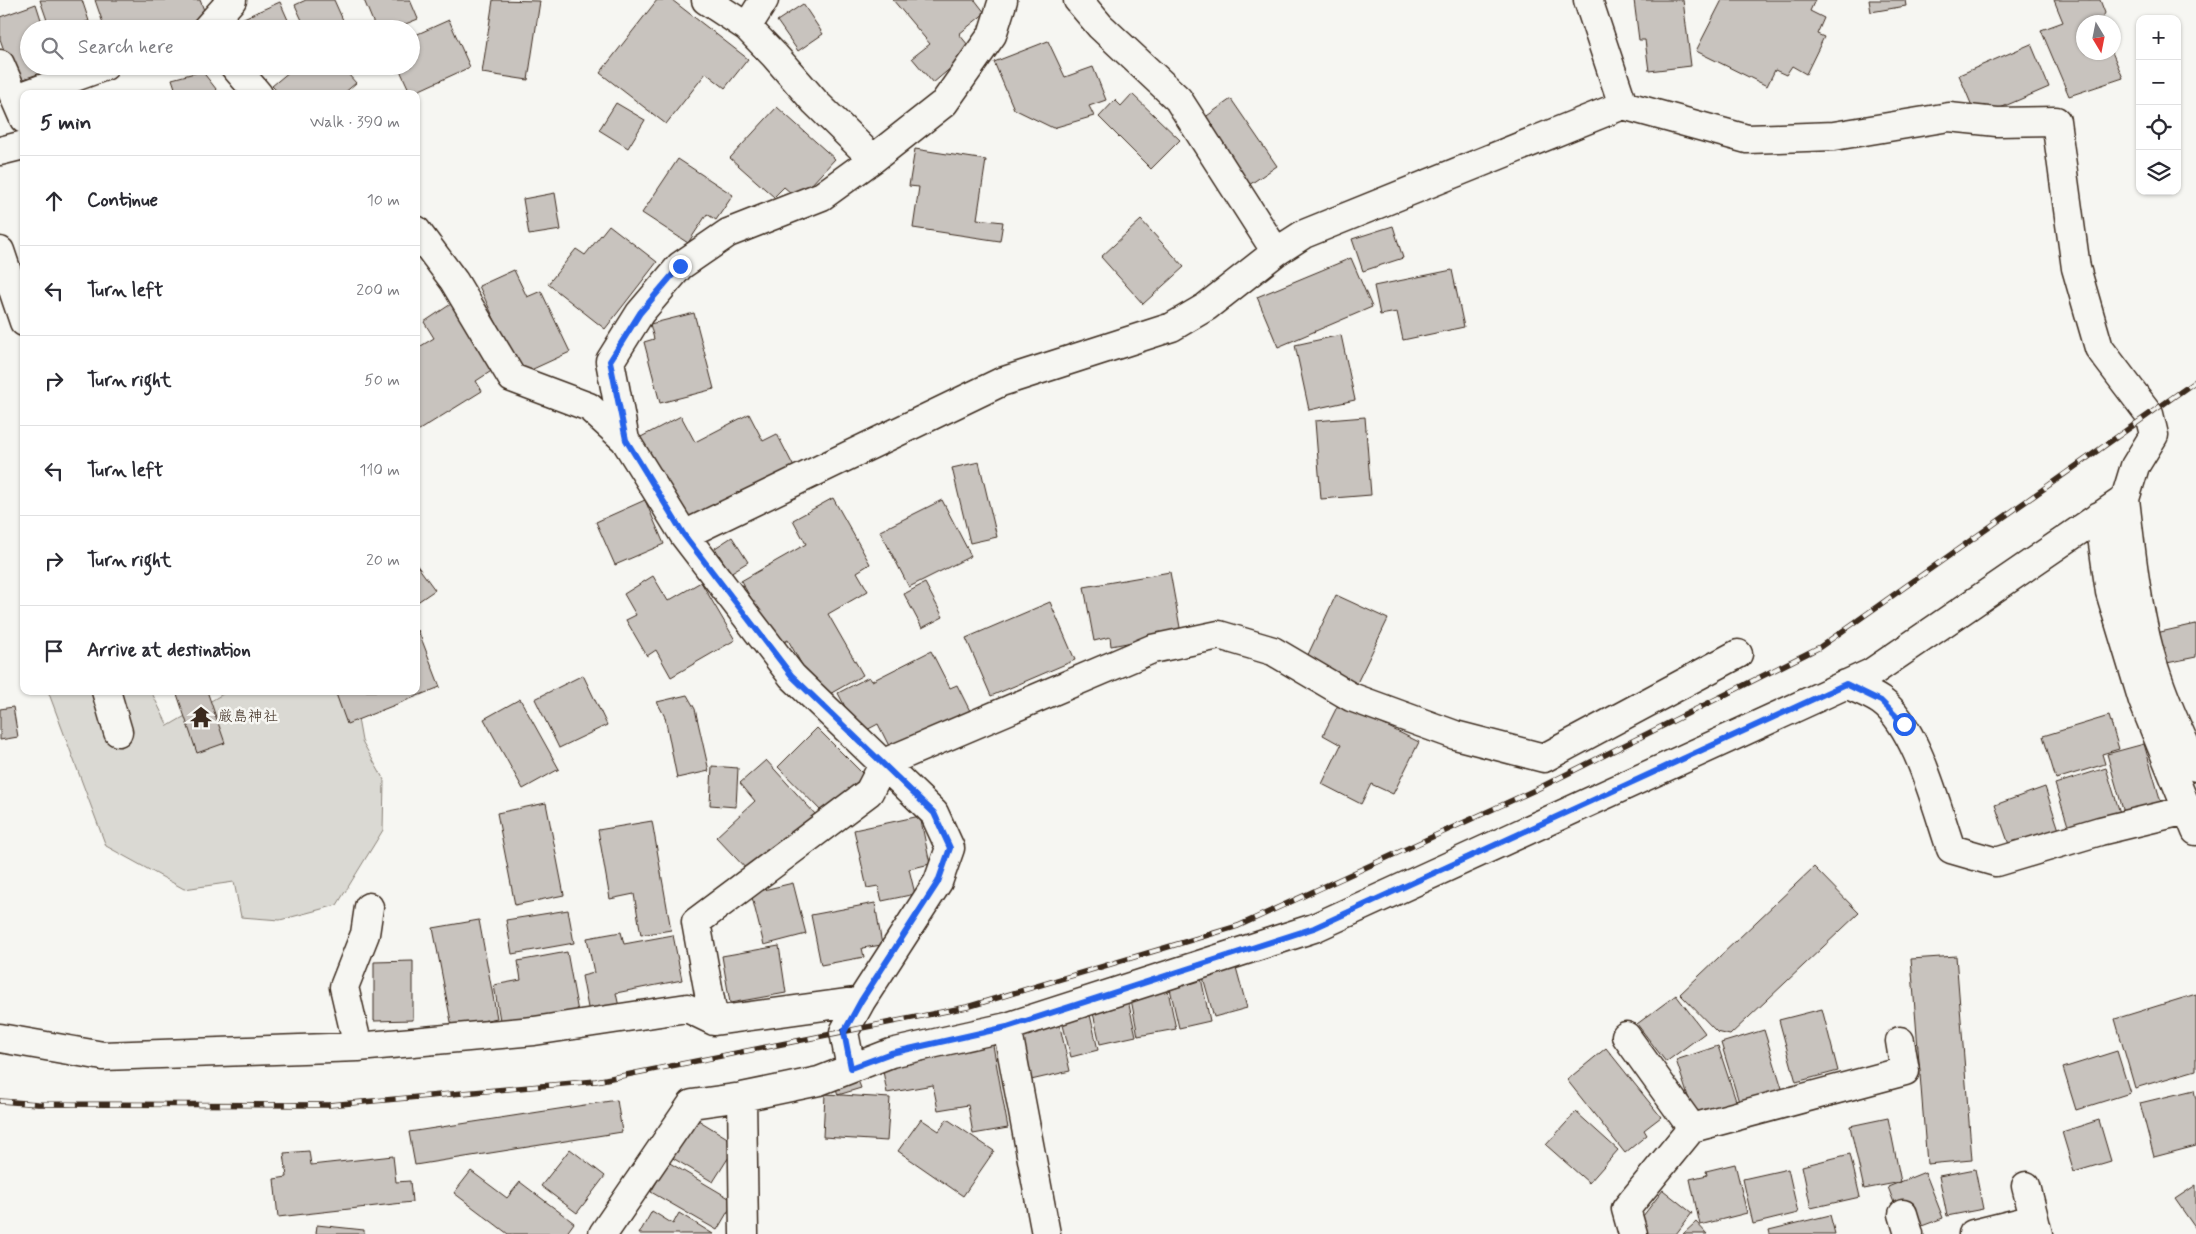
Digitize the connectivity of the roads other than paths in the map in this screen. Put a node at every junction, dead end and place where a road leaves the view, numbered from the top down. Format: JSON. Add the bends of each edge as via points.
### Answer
{"nodes":[{"id":1,"x":232,"y":0,"type":"edge"},
{"id":2,"x":706,"y":0,"type":"edge"},
{"id":3,"x":764,"y":0,"type":"edge"},
{"id":4,"x":1004,"y":0,"type":"edge"},
{"id":5,"x":1078,"y":0,"type":"edge"},
{"id":6,"x":1588,"y":0,"type":"edge"},
{"id":7,"x":214,"y":20,"type":"edge"},
{"id":8,"x":747,"y":27,"type":"junction"},
{"id":9,"x":0,"y":64,"type":"edge"},
{"id":10,"x":85,"y":75,"type":"edge"},
{"id":11,"x":242,"y":75,"type":"edge"},
{"id":12,"x":50,"y":90,"type":"edge"},
{"id":13,"x":255,"y":90,"type":"edge"},
{"id":14,"x":20,"y":99,"type":"edge"},
{"id":15,"x":1623,"y":105,"type":"junction"},
{"id":16,"x":20,"y":146,"type":"edge"},
{"id":17,"x":0,"y":151,"type":"edge"},
{"id":18,"x":873,"y":159,"type":"junction"},
{"id":19,"x":420,"y":235,"type":"edge"},
{"id":20,"x":1276,"y":252,"type":"junction"},
{"id":21,"x":2,"y":265,"type":"edge"},
{"id":22,"x":20,"y":312,"type":"edge"},
{"id":23,"x":626,"y":440,"type":"junction"},
{"id":24,"x":2125,"y":499,"type":"junction"},
{"id":25,"x":2099,"y":516,"type":"junction"},
{"id":26,"x":684,"y":535,"type":"junction"},
{"id":27,"x":1738,"y":654,"type":"dead end"},
{"id":28,"x":1846,"y":684,"type":"junction"},
{"id":29,"x":107,"y":695,"type":"edge"},
{"id":30,"x":118,"y":732,"type":"dead end"},
{"id":31,"x":884,"y":763,"type":"junction"},
{"id":32,"x":2196,"y":767,"type":"edge"},
{"id":33,"x":2192,"y":820,"type":"edge"},
{"id":34,"x":369,"y":907,"type":"dead end"},
{"id":35,"x":861,"y":1001,"type":"junction"},
{"id":36,"x":714,"y":1022,"type":"junction"},
{"id":37,"x":1007,"y":1027,"type":"junction"},
{"id":38,"x":1626,"y":1036,"type":"dead end"},
{"id":39,"x":0,"y":1038,"type":"edge"},
{"id":40,"x":1900,"y":1040,"type":"dead end"},
{"id":41,"x":358,"y":1047,"type":"junction"},
{"id":42,"x":851,"y":1068,"type":"junction"},
{"id":43,"x":742,"y":1098,"type":"junction"},
{"id":44,"x":1692,"y":1128,"type":"junction"},
{"id":45,"x":2026,"y":1186,"type":"dead end"},
{"id":46,"x":2036,"y":1227,"type":"edge"},
{"id":47,"x":603,"y":1234,"type":"edge"},
{"id":48,"x":744,"y":1234,"type":"edge"},
{"id":49,"x":1046,"y":1234,"type":"edge"},
{"id":50,"x":1633,"y":1234,"type":"edge"},
{"id":51,"x":1973,"y":1234,"type":"edge"}],
"edges":[{"from":1,"to":7,"type":"street"},
{"from":2,"to":8,"type":"street"},
{"from":3,"to":8,"type":"street"},
{"from":4,"to":18,"type":"street","via":[[992,35],[944,103]]},
{"from":5,"to":20,"type":"street","via":[[1100,26],[1178,98]]},
{"from":6,"to":15,"type":"street"},
{"from":8,"to":18,"type":"street","via":[[815,102]]},
{"from":9,"to":14,"type":"street"},
{"from":10,"to":12,"type":"street"},
{"from":11,"to":13,"type":"street"},
{"from":15,"to":20,"type":"street","via":[[1304,234]]},
{"from":15,"to":24,"type":"street","via":[[1747,139],[1834,136],[1949,118],[1997,122],[2056,120],[2076,268],[2100,348],[2149,414],[2154,435],[2135,466]]},
{"from":16,"to":17,"type":"street"},
{"from":18,"to":23,"type":"street","via":[[822,196],[728,233],[680,266],[640,313],[610,361]]},
{"from":19,"to":23,"type":"street","via":[[454,281],[512,378],[589,407]]},
{"from":20,"to":26,"type":"street","via":[[1206,308],[1172,327],[1001,382]]},
{"from":21,"to":22,"type":"street"},
{"from":23,"to":26,"type":"street"},
{"from":24,"to":25,"type":"street"},
{"from":24,"to":32,"type":"street","via":[[2133,576],[2150,654],[2179,732]]},
{"from":25,"to":28,"type":"street","via":[[1871,673]]},
{"from":25,"to":33,"type":"street","via":[[2110,592],[2143,701]]},
{"from":26,"to":31,"type":"street","via":[[792,676]]},
{"from":27,"to":31,"type":"street","via":[[1544,758],[1455,735],[1351,697],[1273,651],[1219,635],[1152,649]]},
{"from":28,"to":33,"type":"street","via":[[1881,701],[1904,724],[1951,849],[1996,862],[2100,831]]},
{"from":28,"to":37,"type":"street","via":[[1314,928]]},
{"from":29,"to":30,"type":"street"},
{"from":31,"to":35,"type":"street","via":[[934,813],[950,848],[938,882]]},
{"from":31,"to":36,"type":"street","via":[[869,792],[696,922]]},
{"from":34,"to":41,"type":"street","via":[[365,934],[344,987]]},
{"from":35,"to":36,"type":"street"},
{"from":35,"to":42,"type":"street","via":[[844,1032]]},
{"from":36,"to":41,"type":"street","via":[[688,1008],[534,1031]]},
{"from":37,"to":42,"type":"street","via":[[891,1053]]},
{"from":37,"to":49,"type":"street"},
{"from":38,"to":44,"type":"street"},
{"from":39,"to":41,"type":"street","via":[[103,1056]]},
{"from":40,"to":44,"type":"street","via":[[1905,1070]]},
{"from":42,"to":43,"type":"street","via":[[819,1081]]},
{"from":43,"to":47,"type":"street","via":[[692,1104]]},
{"from":43,"to":48,"type":"street"},
{"from":44,"to":50,"type":"street","via":[[1626,1209]]},
{"from":45,"to":46,"type":"street"},
{"from":46,"to":51,"type":"street"}]}
